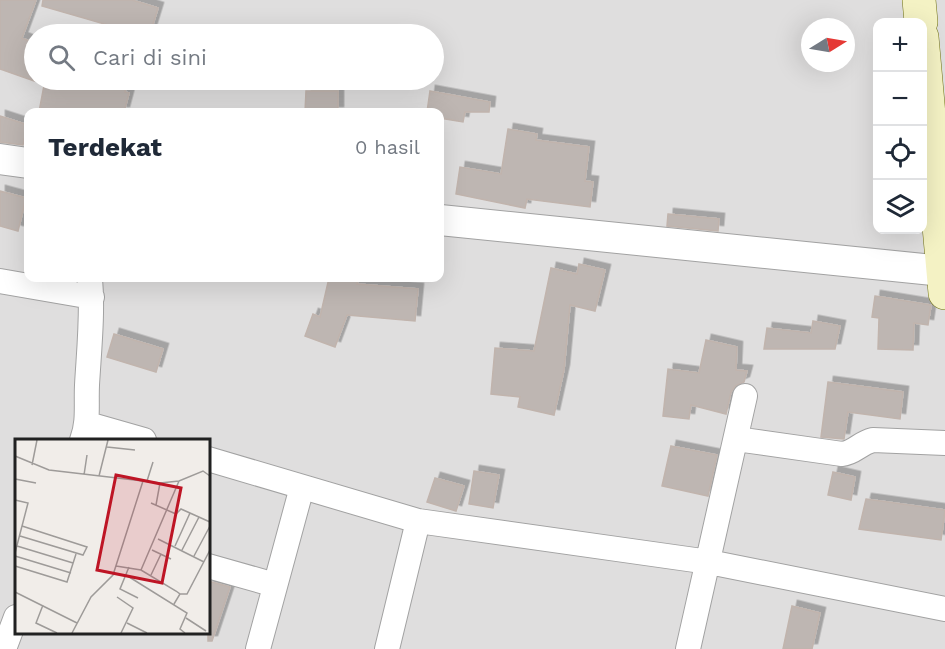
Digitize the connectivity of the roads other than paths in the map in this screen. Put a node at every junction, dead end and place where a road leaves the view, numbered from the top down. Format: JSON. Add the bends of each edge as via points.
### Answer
{"nodes":[{"id":1,"x":919,"y":0,"type":"edge"},
{"id":2,"x":921,"y":18,"type":"edge"},
{"id":3,"x":925,"y":72,"type":"edge"},
{"id":4,"x":0,"y":159,"type":"edge"},
{"id":5,"x":24,"y":162,"type":"edge"},
{"id":6,"x":444,"y":220,"type":"edge"},
{"id":7,"x":944,"y":282,"type":"edge"},
{"id":8,"x":91,"y":287,"type":"edge"},
{"id":9,"x":2,"y":288,"type":"edge"},
{"id":10,"x":745,"y":396,"type":"dead end"},
{"id":11,"x":85,"y":432,"type":"edge"},
{"id":12,"x":131,"y":439,"type":"edge"},
{"id":13,"x":736,"y":439,"type":"junction"},
{"id":14,"x":945,"y":443,"type":"edge"},
{"id":15,"x":210,"y":460,"type":"edge"},
{"id":16,"x":302,"y":487,"type":"junction"},
{"id":17,"x":418,"y":521,"type":"junction"},
{"id":18,"x":709,"y":562,"type":"junction"},
{"id":19,"x":210,"y":567,"type":"edge"},
{"id":20,"x":275,"y":585,"type":"junction"},
{"id":21,"x":945,"y":609,"type":"edge"},
{"id":22,"x":15,"y":620,"type":"edge"},
{"id":23,"x":4,"y":649,"type":"edge"},
{"id":24,"x":258,"y":649,"type":"edge"},
{"id":25,"x":387,"y":649,"type":"edge"},
{"id":26,"x":688,"y":649,"type":"edge"}],
"edges":[{"from":1,"to":2,"type":"main road"},
{"from":3,"to":7,"type":"main road"},
{"from":4,"to":5,"type":"street"},
{"from":6,"to":7,"type":"street"},
{"from":8,"to":9,"type":"street"},
{"from":8,"to":11,"type":"street"},
{"from":10,"to":13,"type":"street"},
{"from":11,"to":12,"type":"street"},
{"from":13,"to":14,"type":"street","via":[[842,454],[873,440]]},
{"from":13,"to":18,"type":"street"},
{"from":15,"to":16,"type":"street"},
{"from":16,"to":17,"type":"street"},
{"from":16,"to":20,"type":"street"},
{"from":17,"to":18,"type":"street"},
{"from":17,"to":25,"type":"street"},
{"from":18,"to":21,"type":"street"},
{"from":18,"to":26,"type":"street"},
{"from":19,"to":20,"type":"street"},
{"from":20,"to":24,"type":"street"},
{"from":22,"to":23,"type":"street"}]}
